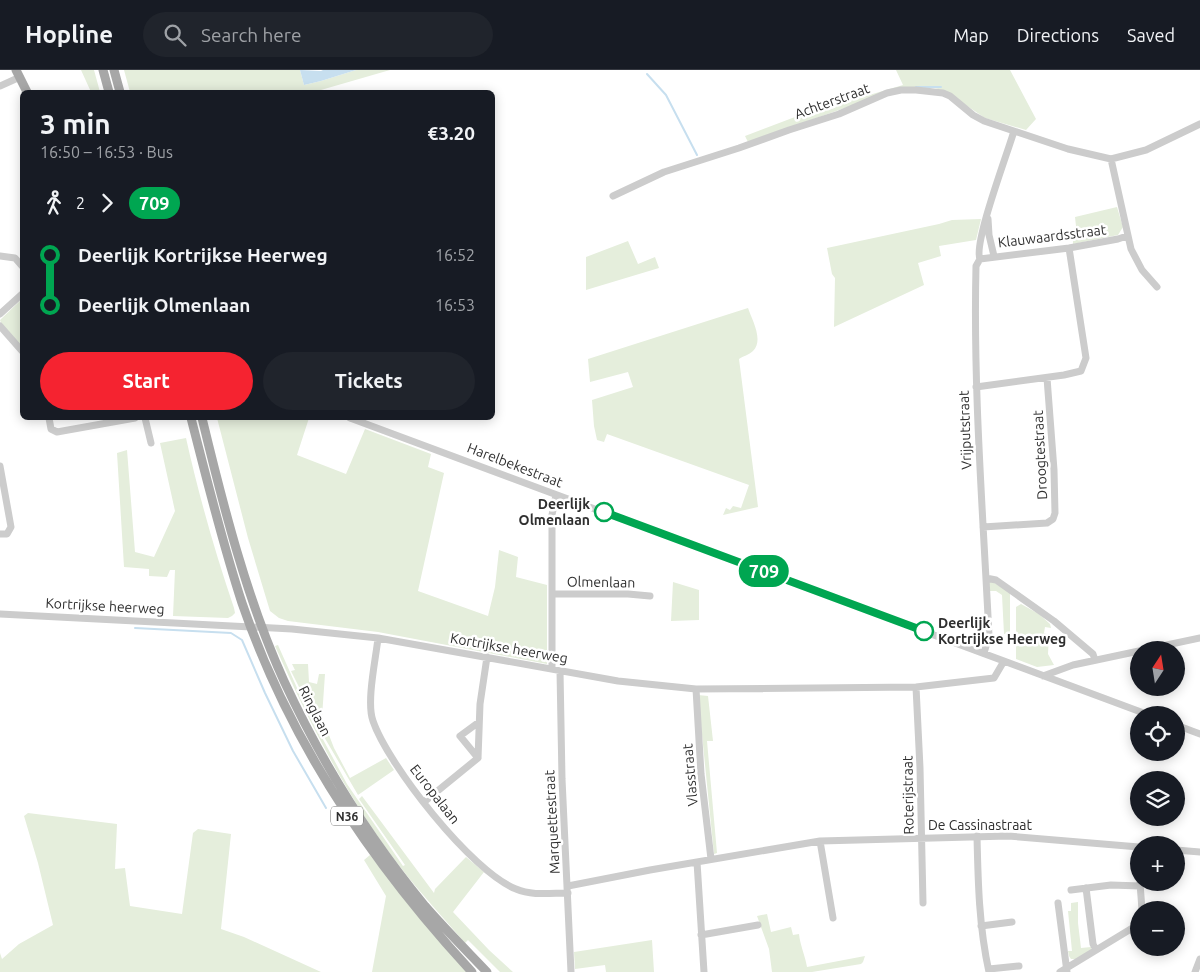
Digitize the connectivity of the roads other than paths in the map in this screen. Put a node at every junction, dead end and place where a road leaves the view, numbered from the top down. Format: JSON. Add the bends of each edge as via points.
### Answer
{"nodes":[{"id":1,"x":103,"y":70,"type":"edge"},
{"id":2,"x":114,"y":70,"type":"edge"},
{"id":3,"x":18,"y":73,"type":"edge"},
{"id":4,"x":0,"y":86,"type":"edge"},
{"id":5,"x":26,"y":90,"type":"edge"},
{"id":6,"x":108,"y":90,"type":"edge"},
{"id":7,"x":119,"y":90,"type":"edge"},
{"id":8,"x":1200,"y":124,"type":"edge"},
{"id":9,"x":1014,"y":131,"type":"junction"},
{"id":10,"x":1111,"y":159,"type":"junction"},
{"id":11,"x":613,"y":196,"type":"dead end"},
{"id":12,"x":989,"y":209,"type":"junction"},
{"id":13,"x":1128,"y":236,"type":"junction"},
{"id":14,"x":1069,"y":248,"type":"junction"},
{"id":15,"x":0,"y":256,"type":"edge"},
{"id":16,"x":994,"y":256,"type":"junction"},
{"id":17,"x":980,"y":259,"type":"junction"},
{"id":18,"x":20,"y":264,"type":"edge"},
{"id":19,"x":1157,"y":287,"type":"dead end"},
{"id":20,"x":20,"y":296,"type":"edge"},
{"id":21,"x":0,"y":314,"type":"edge"},
{"id":22,"x":0,"y":326,"type":"edge"},
{"id":23,"x":20,"y":349,"type":"edge"},
{"id":24,"x":1047,"y":378,"type":"junction"},
{"id":25,"x":976,"y":387,"type":"junction"},
{"id":26,"x":49,"y":420,"type":"edge"},
{"id":27,"x":124,"y":420,"type":"edge"},
{"id":28,"x":145,"y":420,"type":"edge"},
{"id":29,"x":192,"y":420,"type":"edge"},
{"id":30,"x":203,"y":420,"type":"edge"},
{"id":31,"x":355,"y":420,"type":"edge"},
{"id":32,"x":151,"y":444,"type":"dead end"},
{"id":33,"x":0,"y":466,"type":"edge"},
{"id":34,"x":556,"y":495,"type":"junction"},
{"id":35,"x":982,"y":527,"type":"junction"},
{"id":36,"x":0,"y":534,"type":"edge"},
{"id":37,"x":986,"y":578,"type":"junction"},
{"id":38,"x":552,"y":594,"type":"junction"},
{"id":39,"x":650,"y":596,"type":"dead end"},
{"id":40,"x":0,"y":614,"type":"edge"},
{"id":41,"x":251,"y":626,"type":"junction"},
{"id":42,"x":263,"y":626,"type":"junction"},
{"id":43,"x":378,"y":638,"type":"junction"},
{"id":44,"x":1200,"y":638,"type":"edge"},
{"id":45,"x":1185,"y":641,"type":"edge"},
{"id":46,"x":984,"y":653,"type":"junction"},
{"id":47,"x":1130,"y":653,"type":"edge"},
{"id":48,"x":487,"y":657,"type":"junction"},
{"id":49,"x":1095,"y":660,"type":"junction"},
{"id":50,"x":1004,"y":661,"type":"junction"},
{"id":51,"x":556,"y":670,"type":"junction"},
{"id":52,"x":1043,"y":676,"type":"junction"},
{"id":53,"x":916,"y":688,"type":"junction"},
{"id":54,"x":696,"y":689,"type":"junction"},
{"id":55,"x":1130,"y":708,"type":"edge"},
{"id":56,"x":480,"y":722,"type":"junction"},
{"id":57,"x":1185,"y":728,"type":"edge"},
{"id":58,"x":1200,"y":734,"type":"edge"},
{"id":59,"x":478,"y":758,"type":"junction"},
{"id":60,"x":424,"y":802,"type":"junction"},
{"id":61,"x":977,"y":836,"type":"junction"},
{"id":62,"x":921,"y":838,"type":"junction"},
{"id":63,"x":820,"y":841,"type":"junction"},
{"id":64,"x":1130,"y":846,"type":"edge"},
{"id":65,"x":1185,"y":851,"type":"edge"},
{"id":66,"x":1200,"y":852,"type":"edge"},
{"id":67,"x":711,"y":859,"type":"junction"},
{"id":68,"x":697,"y":862,"type":"junction"},
{"id":69,"x":1130,"y":884,"type":"edge"},
{"id":70,"x":1086,"y":888,"type":"junction"},
{"id":71,"x":568,"y":889,"type":"junction"},
{"id":72,"x":1071,"y":890,"type":"dead end"},
{"id":73,"x":923,"y":903,"type":"dead end"},
{"id":74,"x":1058,"y":903,"type":"dead end"},
{"id":75,"x":833,"y":918,"type":"dead end"},
{"id":76,"x":1012,"y":922,"type":"dead end"},
{"id":77,"x":758,"y":925,"type":"dead end"},
{"id":78,"x":981,"y":926,"type":"junction"},
{"id":79,"x":1130,"y":929,"type":"edge"},
{"id":80,"x":701,"y":935,"type":"junction"},
{"id":81,"x":1096,"y":950,"type":"junction"},
{"id":82,"x":1200,"y":959,"type":"edge"},
{"id":83,"x":1019,"y":966,"type":"dead end"},
{"id":84,"x":989,"y":971,"type":"edge"},
{"id":85,"x":1065,"y":971,"type":"edge"},
{"id":86,"x":472,"y":972,"type":"edge"},
{"id":87,"x":487,"y":972,"type":"edge"},
{"id":88,"x":571,"y":972,"type":"edge"},
{"id":89,"x":704,"y":972,"type":"edge"},
{"id":90,"x":1195,"y":972,"type":"edge"}],
"edges":[{"from":1,"to":6,"type":"main road"},
{"from":2,"to":7,"type":"main road"},
{"from":3,"to":4,"type":"street"},
{"from":3,"to":5,"type":"main road"},
{"from":8,"to":10,"type":"street","name":"Achterstraat","via":[[1146,150]]},
{"from":9,"to":10,"type":"street","name":"Achterstraat"},
{"from":9,"to":11,"type":"street","name":"Achterstraat","via":[[984,121],[943,93],[902,90],[664,172]]},
{"from":9,"to":12,"type":"street","name":"Vrijputstraat"},
{"from":10,"to":13,"type":"street"},
{"from":12,"to":16,"type":"street","name":"Vrijputstraat","via":[[989,235]]},
{"from":12,"to":17,"type":"street","name":"Vrijputstraat","via":[[979,244]]},
{"from":13,"to":14,"type":"street","name":"Klauwaardsstraat"},
{"from":13,"to":19,"type":"street","via":[[1137,263]]},
{"from":14,"to":16,"type":"street","name":"Klauwaardsstraat"},
{"from":14,"to":24,"type":"street","via":[[1085,363],[1075,374]]},
{"from":15,"to":18,"type":"street","via":[[11,256]]},
{"from":16,"to":17,"type":"street","name":"Klauwaardsstraat"},
{"from":17,"to":25,"type":"street","name":"Vrijputstraat","via":[[976,266],[974,327]]},
{"from":20,"to":21,"type":"street"},
{"from":22,"to":23,"type":"street"},
{"from":24,"to":25,"type":"street"},
{"from":24,"to":35,"type":"street","name":"Droogtestraat","via":[[1054,470],[1053,519],[1047,523]]},
{"from":25,"to":35,"type":"street","name":"Vrijputstraat"},
{"from":26,"to":27,"type":"street","via":[[51,429],[56,432]]},
{"from":28,"to":32,"type":"street"},
{"from":29,"to":41,"type":"main road","name":"Ringlaan","number":"N36","via":[[227,552]]},
{"from":30,"to":42,"type":"main road","name":"Ringlaan","number":"N36","via":[[235,540]]},
{"from":31,"to":34,"type":"street","name":"Harelbekestraat"},
{"from":33,"to":36,"type":"street","via":[[11,527],[7,534]]},
{"from":34,"to":38,"type":"street","name":"Olmenlaan","via":[[552,515]]},
{"from":34,"to":46,"type":"street","name":"Harelbekestraat"},
{"from":35,"to":37,"type":"street","name":"Vrijputstraat"},
{"from":37,"to":46,"type":"street","name":"Vrijputstraat","via":[[989,636]]},
{"from":37,"to":49,"type":"street","via":[[996,580],[1046,616],[1093,654]]},
{"from":38,"to":39,"type":"street","name":"Olmenlaan"},
{"from":38,"to":51,"type":"street","name":"Olmenlaan"},
{"from":40,"to":41,"type":"street","name":"Kortrijkse heerweg"},
{"from":41,"to":42,"type":"street","name":"Kortrijkse heerweg"},
{"from":41,"to":86,"type":"main road","name":"Ringlaan","number":"N36","via":[[305,745],[353,824],[411,903]]},
{"from":42,"to":43,"type":"street","name":"Kortrijkse heerweg"},
{"from":42,"to":87,"type":"main road","name":"Ringlaan","number":"N36","via":[[300,714],[350,802],[424,905]]},
{"from":43,"to":48,"type":"street","name":"Kortrijkse heerweg"},
{"from":43,"to":60,"type":"street","name":"Europalaan","via":[[372,720],[398,769]]},
{"from":44,"to":45,"type":"street"},
{"from":46,"to":50,"type":"street","name":"Harelbekestraat"},
{"from":47,"to":49,"type":"street"},
{"from":48,"to":51,"type":"street","name":"Kortrijkse heerweg"},
{"from":48,"to":56,"type":"street"},
{"from":49,"to":52,"type":"street"},
{"from":50,"to":52,"type":"street","name":"Harelbekestraat"},
{"from":50,"to":53,"type":"street","name":"Kortrijkse heerweg","via":[[994,678]]},
{"from":51,"to":54,"type":"street","name":"Kortrijkse heerweg","via":[[618,681]]},
{"from":51,"to":71,"type":"street","name":"Marquettestraat"},
{"from":52,"to":55,"type":"street","name":"Harelbekestraat"},
{"from":53,"to":54,"type":"street","name":"Kortrijkse heerweg"},
{"from":53,"to":62,"type":"street","name":"Roterijstraat"},
{"from":54,"to":67,"type":"street","name":"Vlasstraat"},
{"from":56,"to":59,"type":"street"},
{"from":56,"to":59,"type":"street","via":[[460,736]]},
{"from":57,"to":58,"type":"street"},
{"from":59,"to":60,"type":"street"},
{"from":60,"to":71,"type":"street","name":"Europalaan","via":[[456,841],[503,883],[517,890],[535,893]]},
{"from":61,"to":62,"type":"street","name":"De Cassinastraat"},
{"from":61,"to":64,"type":"street","name":"De Cassinastraat"},
{"from":61,"to":78,"type":"street"},
{"from":62,"to":63,"type":"street","name":"De Cassinastraat"},
{"from":62,"to":73,"type":"street","name":"Roterijstraat"},
{"from":63,"to":67,"type":"street","name":"De Cassinastraat"},
{"from":63,"to":75,"type":"street"},
{"from":65,"to":66,"type":"street"},
{"from":67,"to":68,"type":"street","name":"De Cassinastraat"},
{"from":68,"to":71,"type":"street","name":"De Cassinastraat"},
{"from":68,"to":80,"type":"street"},
{"from":69,"to":70,"type":"street"},
{"from":70,"to":72,"type":"street"},
{"from":70,"to":81,"type":"street"},
{"from":71,"to":88,"type":"street","name":"Marquettestraat"},
{"from":74,"to":85,"type":"street"},
{"from":76,"to":78,"type":"street"},
{"from":77,"to":80,"type":"street"},
{"from":78,"to":84,"type":"street"},
{"from":79,"to":81,"type":"street"},
{"from":80,"to":89,"type":"street"},
{"from":81,"to":85,"type":"street"},
{"from":82,"to":90,"type":"street"},
{"from":83,"to":84,"type":"street"}]}
